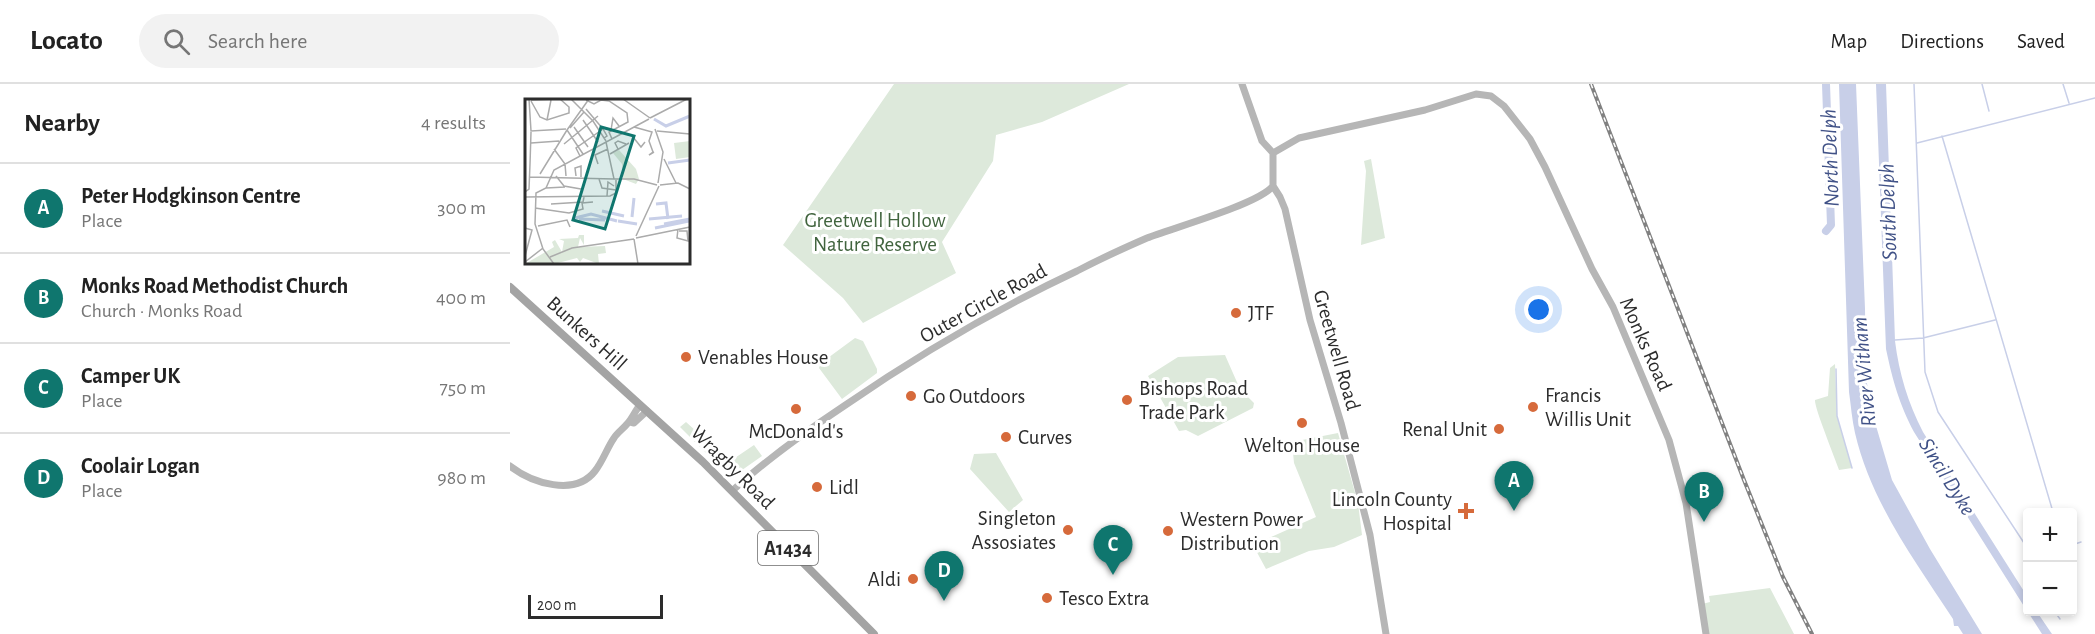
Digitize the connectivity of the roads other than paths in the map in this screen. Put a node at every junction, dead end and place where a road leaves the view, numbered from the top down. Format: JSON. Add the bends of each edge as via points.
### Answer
{"nodes":[{"id":1,"x":1242,"y":84,"type":"edge"},
{"id":2,"x":1273,"y":153,"type":"junction"},
{"id":3,"x":1273,"y":186,"type":"junction"},
{"id":4,"x":510,"y":287,"type":"edge"},
{"id":5,"x":640,"y":405,"type":"junction"},
{"id":6,"x":647,"y":411,"type":"junction"},
{"id":7,"x":630,"y":422,"type":"junction"},
{"id":8,"x":510,"y":466,"type":"edge"},
{"id":9,"x":732,"y":491,"type":"junction"},
{"id":10,"x":874,"y":634,"type":"edge"},
{"id":11,"x":1386,"y":634,"type":"edge"},
{"id":12,"x":1706,"y":634,"type":"edge"}],
"edges":[{"from":1,"to":2,"type":"main road","via":[[1262,141]]},
{"from":2,"to":3,"type":"main road","name":"Greetwell Road"},
{"from":2,"to":12,"type":"main road","name":"Monks Road","via":[[1299,138],[1409,114],[1473,94],[1488,95],[1504,106],[1540,158],[1614,307],[1666,431],[1686,503]]},
{"from":3,"to":9,"type":"main road","name":"Outer Circle Road","via":[[1256,198],[1104,258],[968,329],[826,418]]},
{"from":3,"to":11,"type":"main road","name":"Greetwell Road","via":[[1285,209],[1310,320],[1362,501]]},
{"from":4,"to":5,"type":"main road","name":"Bunkers Hill","number":"A1434"},
{"from":5,"to":6,"type":"main road","name":"Wragby Road","number":"A1434"},
{"from":5,"to":7,"type":"main road"},
{"from":6,"to":7,"type":"main road","via":[[634,423]]},
{"from":6,"to":9,"type":"main road","name":"Wragby Road","number":"A1434"},
{"from":7,"to":8,"type":"main road","via":[[615,436],[595,471],[575,485],[541,481]]},
{"from":9,"to":10,"type":"main road","name":"Wragby Road","number":"A1434"}]}
